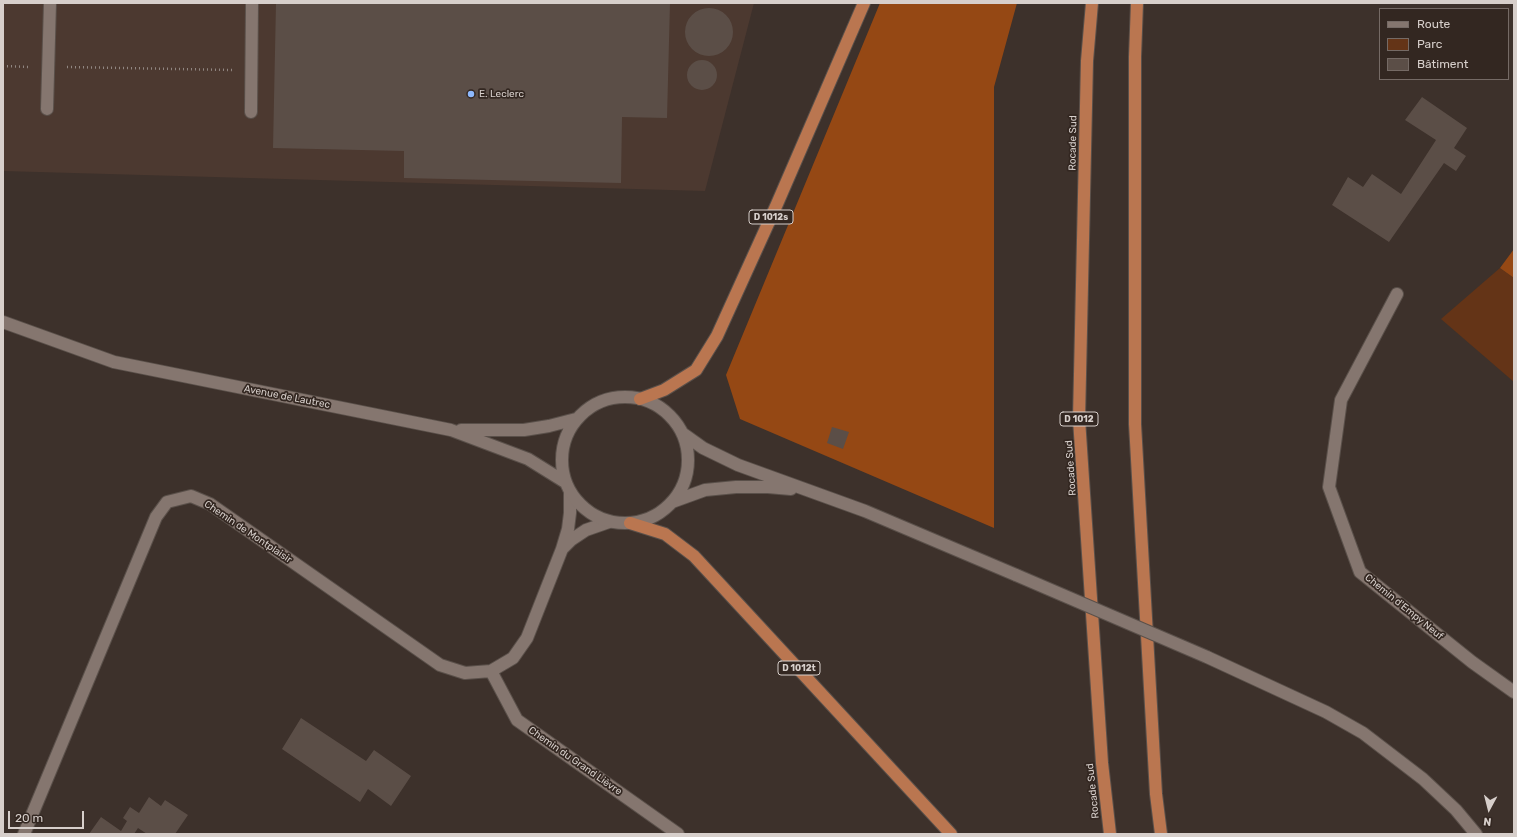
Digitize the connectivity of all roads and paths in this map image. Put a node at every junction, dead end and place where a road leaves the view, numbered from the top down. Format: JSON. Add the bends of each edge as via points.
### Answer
{"nodes":[{"id":1,"x":50,"y":3,"type":"edge"},
{"id":2,"x":252,"y":3,"type":"edge"},
{"id":3,"x":864,"y":3,"type":"edge"},
{"id":4,"x":1092,"y":3,"type":"edge"},
{"id":5,"x":1137,"y":3,"type":"edge"},
{"id":6,"x":3,"y":66,"type":"edge"},
{"id":7,"x":48,"y":67,"type":"junction"},
{"id":8,"x":251,"y":70,"type":"junction"},
{"id":9,"x":47,"y":108,"type":"dead end"},
{"id":10,"x":251,"y":112,"type":"dead end"},
{"id":11,"x":1397,"y":294,"type":"dead end"},
{"id":12,"x":3,"y":322,"type":"edge"},
{"id":13,"x":640,"y":399,"type":"junction"},
{"id":14,"x":576,"y":419,"type":"junction"},
{"id":15,"x":451,"y":430,"type":"junction"},
{"id":16,"x":682,"y":432,"type":"junction"},
{"id":17,"x":567,"y":487,"type":"junction"},
{"id":18,"x":808,"y":490,"type":"junction"},
{"id":19,"x":672,"y":502,"type":"junction"},
{"id":20,"x":610,"y":522,"type":"junction"},
{"id":21,"x":630,"y":523,"type":"junction"},
{"id":22,"x":562,"y":549,"type":"junction"},
{"id":23,"x":491,"y":671,"type":"junction"},
{"id":24,"x":1514,"y":692,"type":"edge"},
{"id":25,"x":1156,"y":794,"type":"junction"},
{"id":26,"x":24,"y":834,"type":"edge"},
{"id":27,"x":678,"y":834,"type":"edge"},
{"id":28,"x":951,"y":834,"type":"edge"},
{"id":29,"x":1110,"y":834,"type":"edge"},
{"id":30,"x":1161,"y":834,"type":"edge"},
{"id":31,"x":1165,"y":834,"type":"edge"},
{"id":32,"x":1476,"y":834,"type":"edge"}],
"edges":[{"from":1,"to":7,"type":"main road"},
{"from":2,"to":8,"type":"main road"},
{"from":3,"to":13,"type":"highway","number":"D 1012s","via":[[717,336],[696,370],[664,390]]},
{"from":4,"to":29,"type":"highway","name":"Rocade Sud","number":"D 1012","via":[[1087,61],[1080,419],[1102,763]]},
{"from":5,"to":25,"type":"highway","via":[[1134,57],[1134,424]]},
{"from":6,"to":7,"type":"path"},
{"from":7,"to":8,"type":"path"},
{"from":7,"to":9,"type":"main road"},
{"from":8,"to":10,"type":"main road"},
{"from":11,"to":24,"type":"main road","name":"Chemin d'Empy Neuf","via":[[1341,400],[1329,487],[1360,572],[1472,662]]},
{"from":12,"to":15,"type":"main road","name":"Avenue de Lautrec","via":[[114,362]]},
{"from":13,"to":14,"type":"main road","via":[[623,397],[606,400],[590,407]]},
{"from":13,"to":16,"type":"main road","via":[[657,406],[672,417]]},
{"from":14,"to":15,"type":"main road","via":[[524,430]]},
{"from":14,"to":17,"type":"main road","via":[[567,433],[562,449],[561,466]]},
{"from":15,"to":17,"type":"main road","name":"Avenue de Lautrec","via":[[528,459]]},
{"from":16,"to":18,"type":"main road","via":[[703,448],[738,465]]},
{"from":16,"to":19,"type":"main road","via":[[688,450],[688,469],[682,487]]},
{"from":17,"to":20,"type":"main road","via":[[580,505]]},
{"from":17,"to":22,"type":"main road","name":"Chemin de Montplaisir","via":[[570,512]]},
{"from":18,"to":19,"type":"main road","via":[[736,487],[705,490]]},
{"from":18,"to":32,"type":"main road","bridge":true,"via":[[1016,575],[1207,657],[1326,712],[1363,733],[1423,780],[1456,810]]},
{"from":19,"to":21,"type":"main road","via":[[660,513],[646,520]]},
{"from":20,"to":21,"type":"main road"},
{"from":20,"to":22,"type":"main road","name":"Chemin de Montplaisir","via":[[586,530]]},
{"from":21,"to":28,"type":"highway","number":"D 1012t","via":[[664,534],[694,556]]},
{"from":22,"to":23,"type":"main road","name":"Chemin de Montplaisir","via":[[528,638],[513,658]]},
{"from":23,"to":26,"type":"main road","name":"Chemin de Montplaisir","via":[[465,673],[440,665],[210,504],[191,496],[167,502],[156,517]]},
{"from":23,"to":27,"type":"main road","name":"Chemin du Grand Lièvre","via":[[517,720]]},
{"from":25,"to":30,"type":"highway"},
{"from":25,"to":31,"type":"highway"}]}
